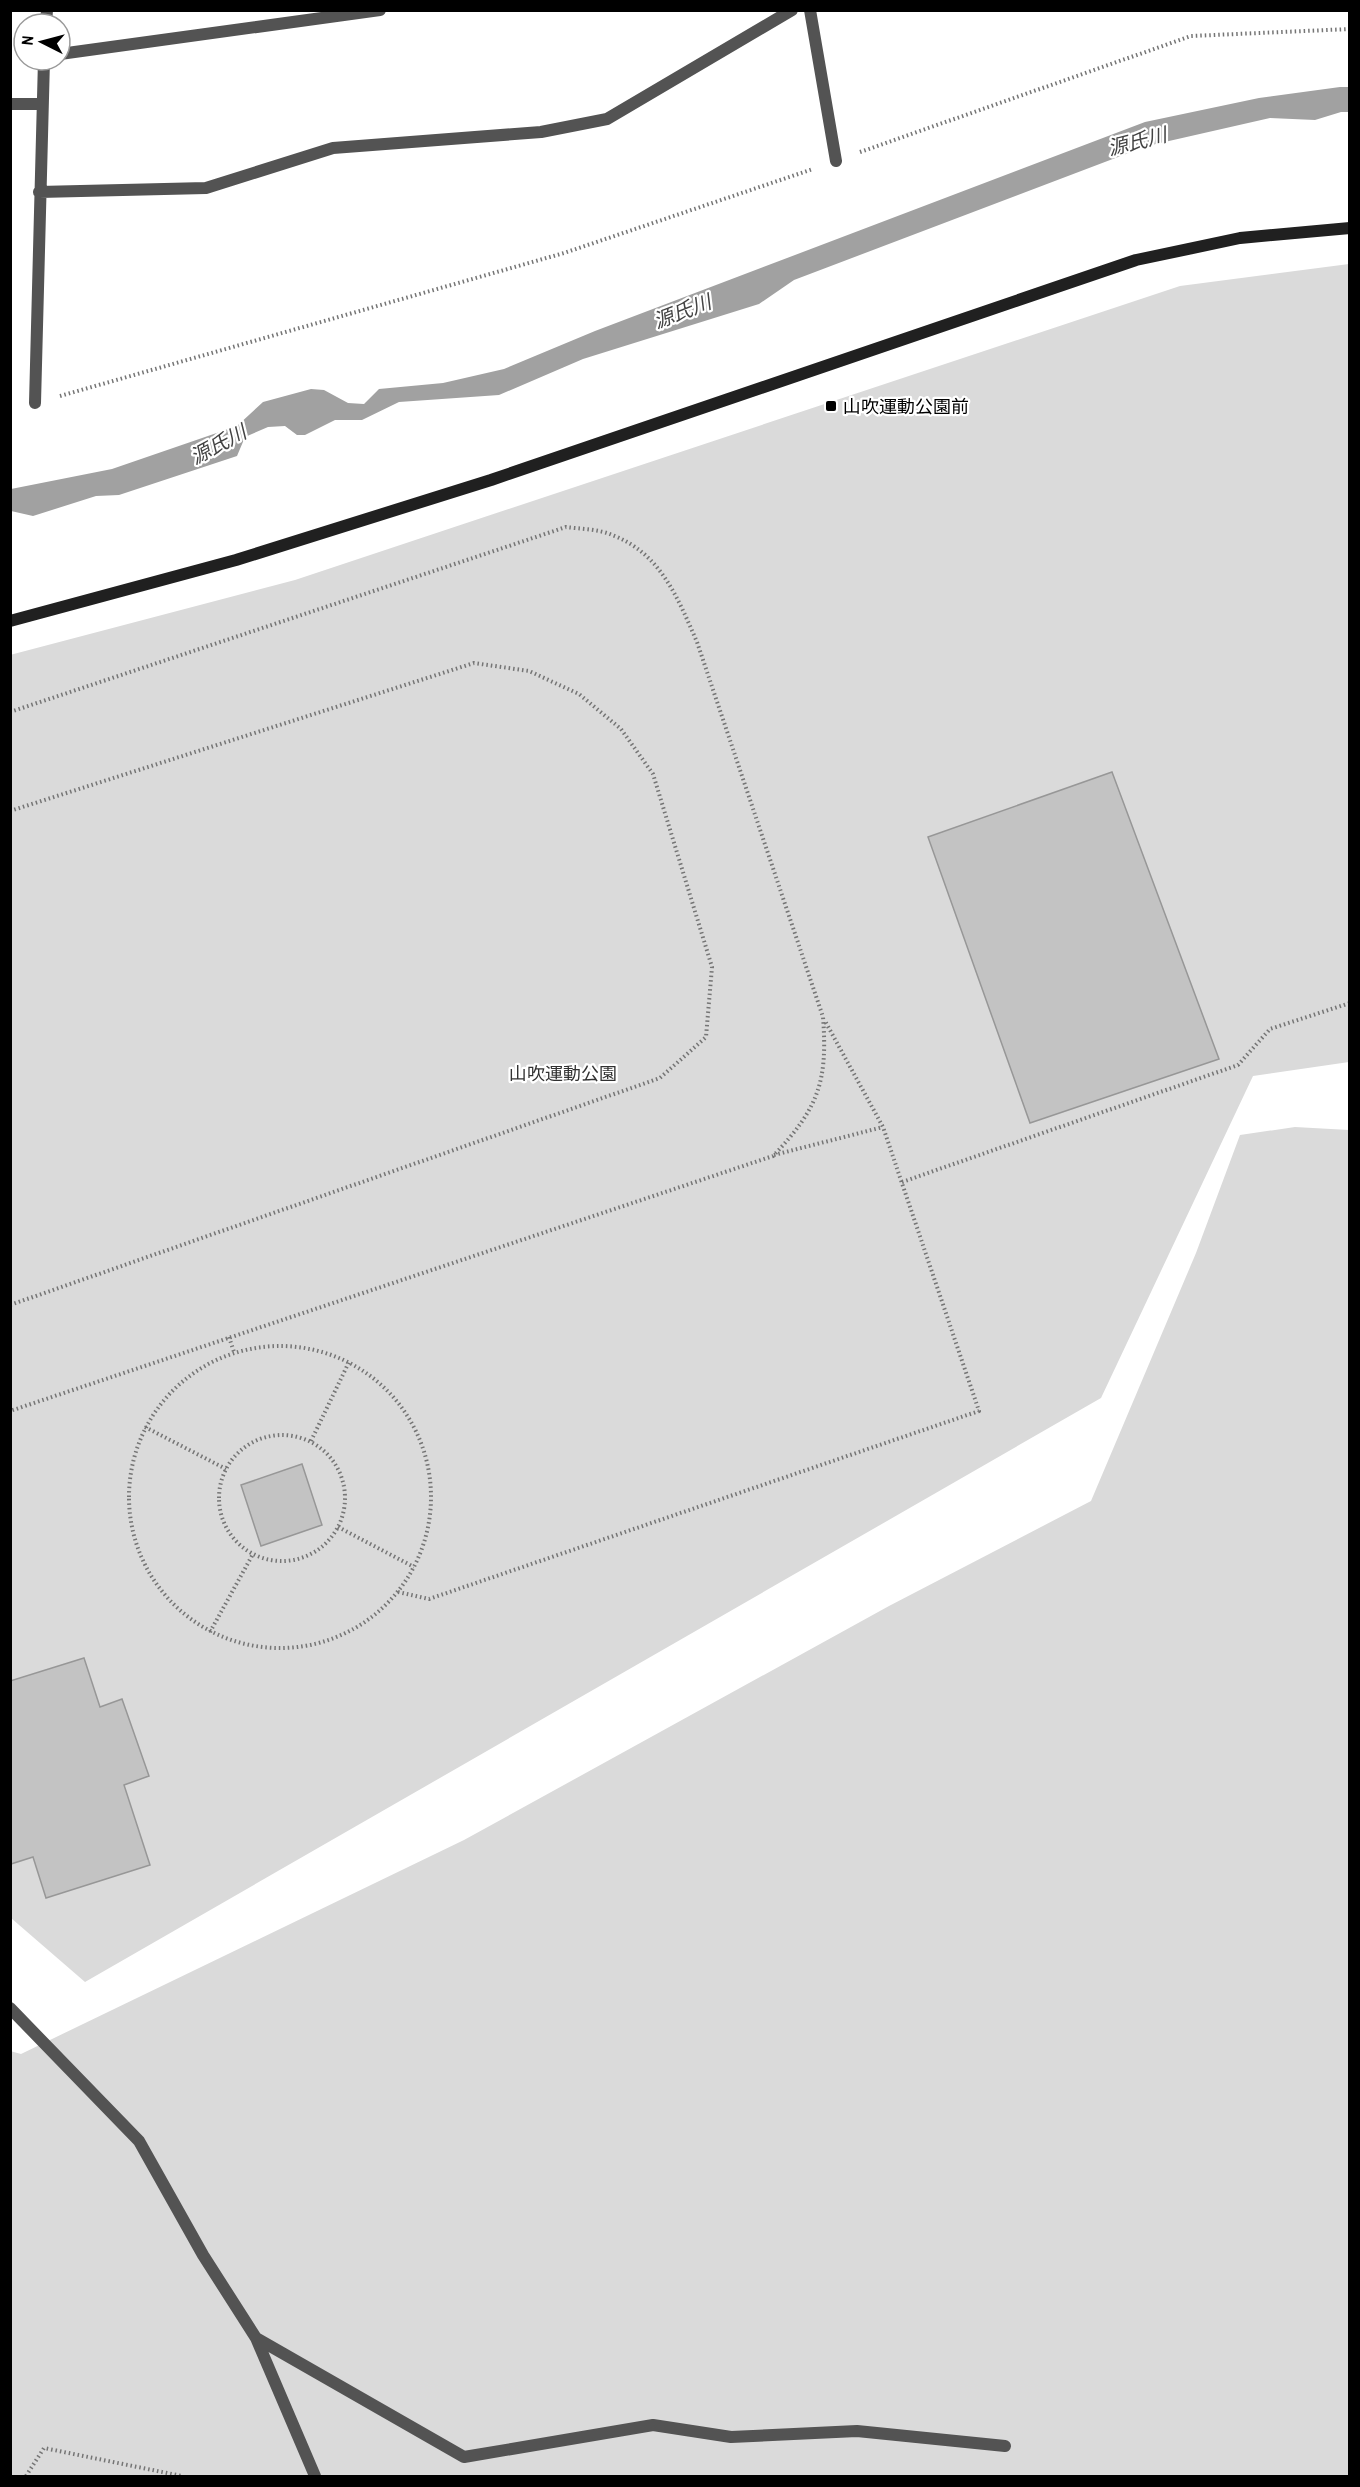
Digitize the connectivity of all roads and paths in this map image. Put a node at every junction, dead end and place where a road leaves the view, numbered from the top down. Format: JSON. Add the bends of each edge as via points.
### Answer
{"nodes":[{"id":1,"x":380,"y":10,"type":"edge"},
{"id":2,"x":792,"y":10,"type":"edge"},
{"id":3,"x":810,"y":10,"type":"edge"},
{"id":4,"x":1350,"y":29,"type":"edge"},
{"id":5,"x":72,"y":52,"type":"edge"},
{"id":6,"x":43,"y":72,"type":"edge"},
{"id":7,"x":10,"y":104,"type":"edge"},
{"id":8,"x":41,"y":104,"type":"junction"},
{"id":9,"x":836,"y":161,"type":"junction"},
{"id":10,"x":39,"y":192,"type":"junction"},
{"id":11,"x":1350,"y":228,"type":"edge"},
{"id":12,"x":35,"y":403,"type":"joint"},
{"id":13,"x":10,"y":621,"type":"edge"},
{"id":14,"x":10,"y":712,"type":"edge"},
{"id":15,"x":10,"y":811,"type":"edge"},
{"id":16,"x":1350,"y":1003,"type":"edge"},
{"id":17,"x":823,"y":1017,"type":"junction"},
{"id":18,"x":883,"y":1127,"type":"junction"},
{"id":19,"x":773,"y":1156,"type":"junction"},
{"id":20,"x":902,"y":1182,"type":"junction"},
{"id":21,"x":10,"y":1305,"type":"edge"},
{"id":22,"x":229,"y":1337,"type":"junction"},
{"id":23,"x":234,"y":1352,"type":"junction"},
{"id":24,"x":350,"y":1362,"type":"junction"},
{"id":25,"x":10,"y":1411,"type":"edge"},
{"id":26,"x":145,"y":1427,"type":"junction"},
{"id":27,"x":311,"y":1441,"type":"junction"},
{"id":28,"x":226,"y":1469,"type":"junction"},
{"id":29,"x":338,"y":1527,"type":"junction"},
{"id":30,"x":253,"y":1554,"type":"junction"},
{"id":31,"x":414,"y":1567,"type":"junction"},
{"id":32,"x":398,"y":1592,"type":"junction"},
{"id":33,"x":210,"y":1632,"type":"junction"},
{"id":34,"x":10,"y":2008,"type":"edge"},
{"id":35,"x":256,"y":2338,"type":"junction"},
{"id":36,"x":1005,"y":2446,"type":"dead end"},
{"id":37,"x":26,"y":2476,"type":"edge"},
{"id":38,"x":182,"y":2476,"type":"edge"},
{"id":39,"x":315,"y":2476,"type":"edge"}],
"edges":[{"from":1,"to":5,"type":"street"},
{"from":2,"to":10,"type":"street","via":[[607,119],[542,132],[333,148],[206,188]]},
{"from":3,"to":9,"type":"street"},
{"from":4,"to":9,"type":"path","via":[[1191,36]]},
{"from":6,"to":8,"type":"street"},
{"from":7,"to":8,"type":"street"},
{"from":8,"to":10,"type":"street"},
{"from":9,"to":12,"type":"path","via":[[564,253]]},
{"from":10,"to":12,"type":"street"},
{"from":11,"to":13,"type":"street","via":[[1240,238],[1136,260],[491,480],[236,560]]},
{"from":14,"to":17,"type":"path","via":[[566,527],[612,534],[647,555],[671,584],[693,633]]},
{"from":15,"to":21,"type":"path","via":[[474,663],[529,671],[579,694],[621,729],[653,774],[712,967],[706,1038],[660,1078]]},
{"from":16,"to":20,"type":"path","via":[[1270,1029],[1238,1065]]},
{"from":17,"to":18,"type":"path"},
{"from":17,"to":19,"type":"path","via":[[826,1056],[818,1094],[800,1128]]},
{"from":18,"to":19,"type":"path"},
{"from":18,"to":20,"type":"path"},
{"from":19,"to":22,"type":"path"},
{"from":20,"to":32,"type":"path","via":[[980,1411],[429,1599]]},
{"from":22,"to":23,"type":"path"},
{"from":22,"to":25,"type":"path"},
{"from":23,"to":24,"type":"path","via":[[293,1345]]},
{"from":23,"to":26,"type":"path","via":[[182,1380]]},
{"from":24,"to":27,"type":"path"},
{"from":24,"to":31,"type":"path","via":[[375,1378],[396,1399],[413,1423],[425,1451],[431,1480],[431,1510],[426,1539]]},
{"from":26,"to":28,"type":"path"},
{"from":26,"to":33,"type":"path","via":[[129,1484],[135,1543],[164,1595],[185,1616]]},
{"from":27,"to":28,"type":"path","via":[[292,1435],[272,1435],[237,1453]]},
{"from":27,"to":29,"type":"path","via":[[338,1469],[344,1488],[345,1508]]},
{"from":28,"to":30,"type":"path","via":[[219,1488],[219,1508],[237,1542]]},
{"from":29,"to":30,"type":"path","via":[[327,1543],[291,1561]]},
{"from":29,"to":31,"type":"path"},
{"from":30,"to":33,"type":"path"},
{"from":31,"to":32,"type":"path"},
{"from":32,"to":33,"type":"path","via":[[353,1630],[326,1642],[267,1649]]},
{"from":34,"to":35,"type":"street","via":[[139,2141]]},
{"from":35,"to":36,"type":"street","via":[[464,2457],[653,2425],[731,2437],[858,2431]]},
{"from":35,"to":39,"type":"street"},
{"from":37,"to":38,"type":"path","via":[[44,2448]]}]}
